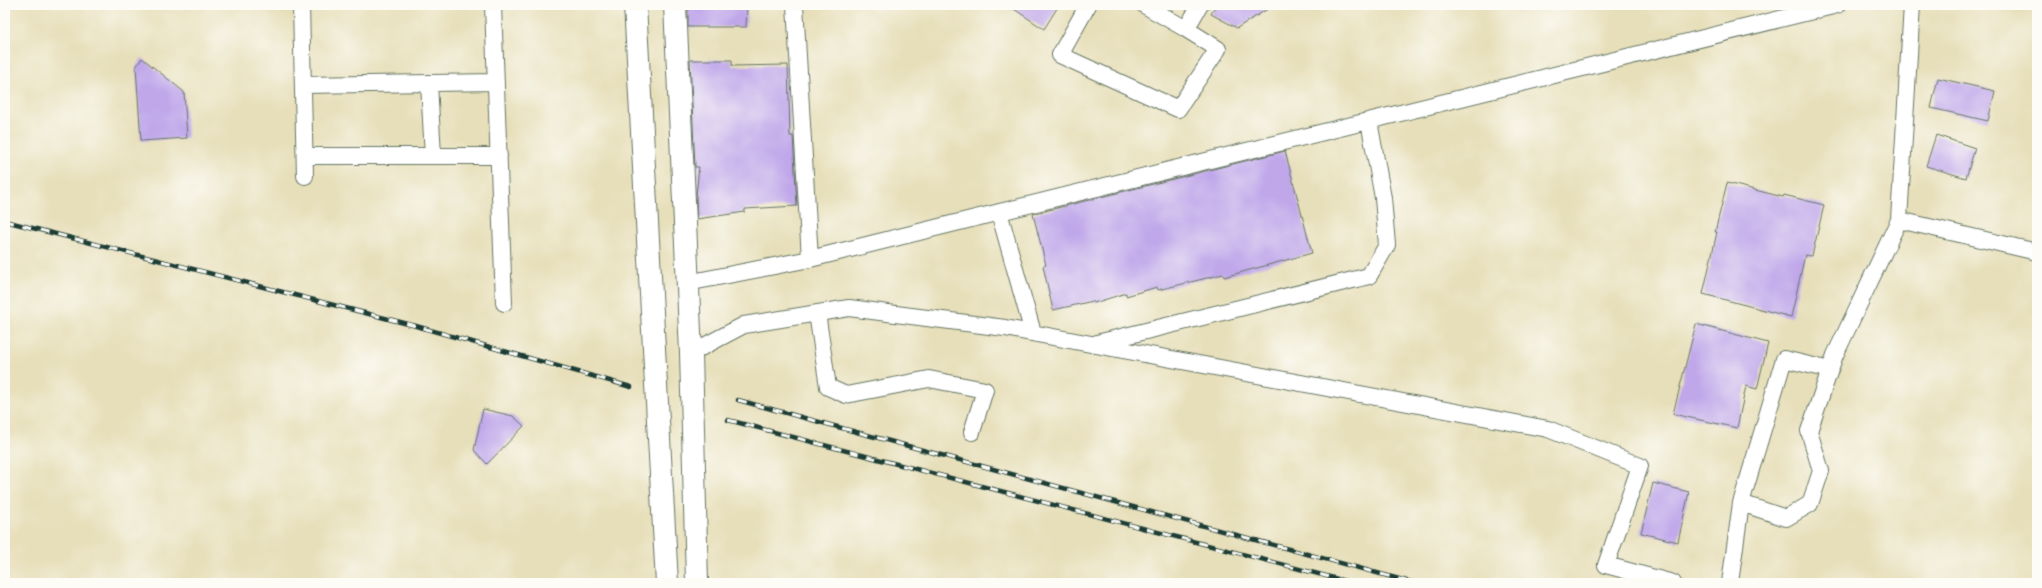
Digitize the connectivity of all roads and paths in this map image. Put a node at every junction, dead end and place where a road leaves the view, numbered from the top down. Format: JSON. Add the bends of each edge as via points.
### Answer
{"nodes":[{"id":1,"x":301,"y":5,"type":"edge"},
{"id":2,"x":493,"y":5,"type":"edge"},
{"id":3,"x":635,"y":5,"type":"edge"},
{"id":4,"x":675,"y":5,"type":"edge"},
{"id":5,"x":795,"y":5,"type":"edge"},
{"id":6,"x":1088,"y":5,"type":"edge"},
{"id":7,"x":1144,"y":5,"type":"edge"},
{"id":8,"x":1200,"y":5,"type":"edge"},
{"id":9,"x":1837,"y":5,"type":"edge"},
{"id":10,"x":1912,"y":5,"type":"edge"},
{"id":11,"x":1186,"y":29,"type":"junction"},
{"id":12,"x":496,"y":82,"type":"junction"},
{"id":13,"x":429,"y":83,"type":"junction"},
{"id":14,"x":303,"y":85,"type":"junction"},
{"id":15,"x":1369,"y":121,"type":"junction"},
{"id":16,"x":305,"y":156,"type":"junction"},
{"id":17,"x":433,"y":156,"type":"junction"},
{"id":18,"x":499,"y":156,"type":"junction"},
{"id":19,"x":305,"y":176,"type":"dead end"},
{"id":20,"x":999,"y":212,"type":"junction"},
{"id":21,"x":1899,"y":220,"type":"junction"},
{"id":22,"x":2037,"y":252,"type":"edge"},
{"id":23,"x":810,"y":259,"type":"junction"},
{"id":24,"x":687,"y":283,"type":"junction"},
{"id":25,"x":504,"y":303,"type":"dead end"},
{"id":26,"x":817,"y":313,"type":"junction"},
{"id":27,"x":1032,"y":333,"type":"junction"},
{"id":28,"x":1091,"y":344,"type":"junction"},
{"id":29,"x":691,"y":354,"type":"junction"},
{"id":30,"x":1830,"y":370,"type":"junction"},
{"id":31,"x":972,"y":432,"type":"dead end"},
{"id":32,"x":1741,"y":503,"type":"junction"},
{"id":33,"x":667,"y":583,"type":"edge"},
{"id":34,"x":698,"y":583,"type":"edge"},
{"id":35,"x":1673,"y":583,"type":"edge"},
{"id":36,"x":1730,"y":583,"type":"edge"}],
"edges":[{"from":1,"to":14,"type":"street"},
{"from":2,"to":12,"type":"street"},
{"from":3,"to":33,"type":"main road"},
{"from":4,"to":24,"type":"main road"},
{"from":5,"to":23,"type":"street"},
{"from":6,"to":11,"type":"street","via":[[1060,55],[1178,109],[1218,49]]},
{"from":7,"to":11,"type":"street"},
{"from":8,"to":11,"type":"street"},
{"from":9,"to":15,"type":"street"},
{"from":10,"to":21,"type":"street"},
{"from":12,"to":13,"type":"street"},
{"from":12,"to":18,"type":"street"},
{"from":13,"to":14,"type":"street"},
{"from":13,"to":17,"type":"street"},
{"from":14,"to":16,"type":"street"},
{"from":15,"to":20,"type":"street"},
{"from":15,"to":28,"type":"street","via":[[1383,198],[1387,245],[1368,276]]},
{"from":16,"to":17,"type":"street"},
{"from":16,"to":19,"type":"street"},
{"from":17,"to":18,"type":"street"},
{"from":18,"to":25,"type":"street"},
{"from":20,"to":23,"type":"street"},
{"from":20,"to":27,"type":"street"},
{"from":21,"to":22,"type":"street"},
{"from":21,"to":30,"type":"street"},
{"from":23,"to":24,"type":"street"},
{"from":24,"to":29,"type":"main road"},
{"from":26,"to":27,"type":"street","via":[[849,308]]},
{"from":26,"to":29,"type":"street","via":[[744,325]]},
{"from":26,"to":31,"type":"street","via":[[828,387],[846,395],[929,379],[985,390]]},
{"from":27,"to":28,"type":"street"},
{"from":28,"to":35,"type":"street","via":[[1548,429],[1640,466],[1606,565]]},
{"from":29,"to":34,"type":"main road"},
{"from":30,"to":32,"type":"street","via":[[1784,359]]},
{"from":30,"to":32,"type":"street","via":[[1810,431],[1821,471],[1810,504],[1786,518]]},
{"from":32,"to":36,"type":"street"}]}
